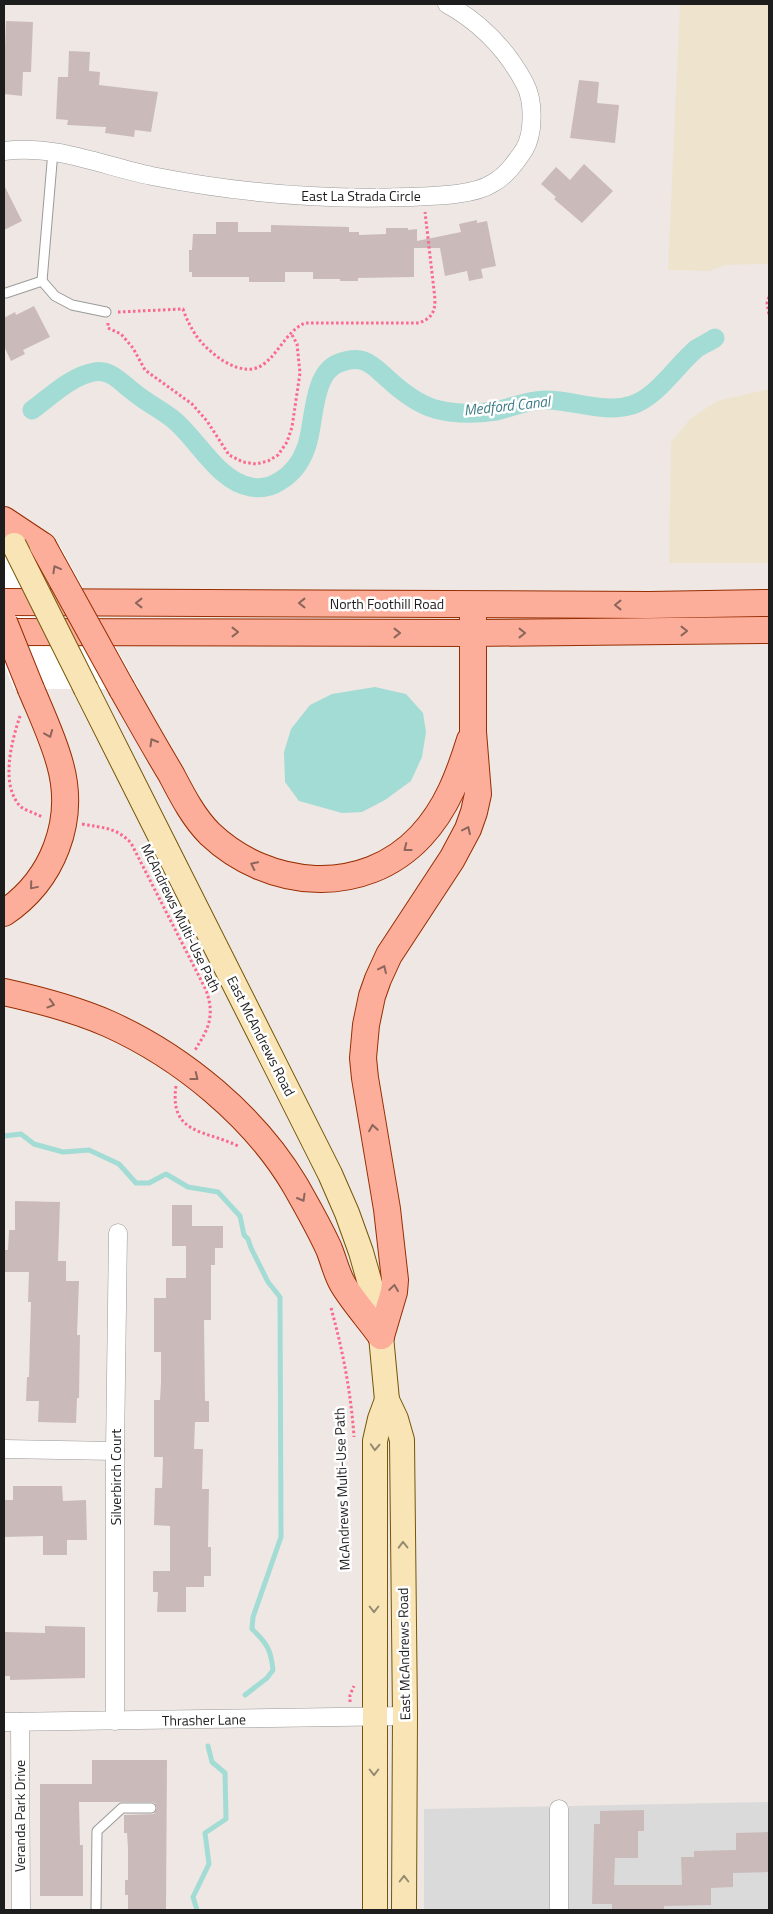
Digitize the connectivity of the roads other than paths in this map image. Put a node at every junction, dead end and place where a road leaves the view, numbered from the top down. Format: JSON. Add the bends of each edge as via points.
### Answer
{"nodes":[{"id":1,"x":447,"y":4,"type":"edge"},
{"id":2,"x":4,"y":151,"type":"edge"},
{"id":3,"x":53,"y":152,"type":"junction"},
{"id":4,"x":42,"y":281,"type":"junction"},
{"id":5,"x":6,"y":293,"type":"dead end"},
{"id":6,"x":106,"y":312,"type":"road end"},
{"id":7,"x":4,"y":520,"type":"edge"},
{"id":8,"x":4,"y":524,"type":"edge"},
{"id":9,"x":4,"y":602,"type":"edge"},
{"id":10,"x":769,"y":603,"type":"edge"},
{"id":11,"x":473,"y":604,"type":"junction"},
{"id":12,"x":4,"y":622,"type":"edge"},
{"id":13,"x":769,"y":630,"type":"edge"},
{"id":14,"x":4,"y":632,"type":"edge"},
{"id":15,"x":473,"y":633,"type":"junction"},
{"id":16,"x":473,"y":732,"type":"junction"},
{"id":17,"x":4,"y":913,"type":"edge"},
{"id":18,"x":4,"y":992,"type":"edge"},
{"id":19,"x":118,"y":1233,"type":"dead end"},
{"id":20,"x":382,"y":1336,"type":"junction"},
{"id":21,"x":387,"y":1400,"type":"junction"},
{"id":22,"x":4,"y":1449,"type":"edge"},
{"id":23,"x":115,"y":1450,"type":"junction"},
{"id":24,"x":404,"y":1716,"type":"junction"},
{"id":25,"x":374,"y":1717,"type":"junction"},
{"id":26,"x":115,"y":1721,"type":"junction"},
{"id":27,"x":12,"y":1722,"type":"edge"},
{"id":28,"x":150,"y":1808,"type":"dead end"},
{"id":29,"x":558,"y":1809,"type":"dead end"},
{"id":30,"x":21,"y":1910,"type":"edge"},
{"id":31,"x":96,"y":1910,"type":"edge"},
{"id":32,"x":374,"y":1910,"type":"edge"},
{"id":33,"x":404,"y":1910,"type":"edge"},
{"id":34,"x":559,"y":1910,"type":"edge"}],
"edges":[{"from":1,"to":3,"type":"street","name":"East La Strada Circle","via":[[487,32],[513,62],[527,88],[532,119],[527,145],[513,166],[492,184],[462,194],[423,197],[300,196],[153,176]]},
{"from":2,"to":3,"type":"street","name":"East La Strada Circle"},
{"from":3,"to":4,"type":"lane"},
{"from":4,"to":5,"type":"lane"},
{"from":4,"to":6,"type":"lane","via":[[55,296],[72,305]]},
{"from":16,"to":7,"type":"main road","one_way":true,"bridge":true,"via":[[445,805],[428,828],[392,859],[354,874],[330,879],[280,875],[256,866],[230,851],[208,832],[191,810],[42,546]]},
{"from":8,"to":20,"type":"main road","name":"East McAndrews Road","bridge":true,"via":[[330,1174],[361,1252]]},
{"from":11,"to":9,"type":"main road","name":"North Foothill Road","one_way":true},
{"from":10,"to":11,"type":"main road","name":"North Foothill Road","one_way":true},
{"from":11,"to":15,"type":"main road"},
{"from":12,"to":17,"type":"main road","one_way":true,"bridge":true,"via":[[27,699],[60,765],[65,794],[64,821],[48,867],[32,890]]},
{"from":15,"to":13,"type":"main road","name":"North Foothill Road","one_way":true},
{"from":14,"to":15,"type":"main road","name":"North Foothill Road","one_way":true},
{"from":15,"to":16,"type":"main road"},
{"from":20,"to":16,"type":"main road","one_way":true,"via":[[395,1280],[387,1209],[365,1078],[366,1025],[383,967],[452,859],[474,812],[478,775]]},
{"from":18,"to":20,"type":"main road","one_way":true,"via":[[67,1009],[132,1036],[184,1069],[234,1110],[267,1146],[294,1184],[321,1232],[341,1282]]},
{"from":19,"to":23,"type":"street","name":"Silverbirch Court"},
{"from":20,"to":21,"type":"main road","name":"East McAndrews Road"},
{"from":24,"to":21,"type":"main road","name":"East McAndrews Road","one_way":true,"via":[[402,1440]]},
{"from":21,"to":25,"type":"main road","name":"East McAndrews Road","one_way":true,"via":[[374,1442]]},
{"from":22,"to":23,"type":"street"},
{"from":23,"to":26,"type":"street","name":"Silverbirch Court"},
{"from":24,"to":25,"type":"street","name":"Thrasher Lane"},
{"from":33,"to":24,"type":"main road","name":"East McAndrews Road","one_way":true},
{"from":25,"to":26,"type":"street","name":"Thrasher Lane"},
{"from":25,"to":32,"type":"main road","name":"East McAndrews Road","one_way":true},
{"from":26,"to":27,"type":"street","name":"Thrasher Lane"},
{"from":27,"to":30,"type":"street","name":"Veranda Park Drive"},
{"from":28,"to":31,"type":"lane","via":[[122,1808],[97,1830]]},
{"from":29,"to":34,"type":"street"}]}
